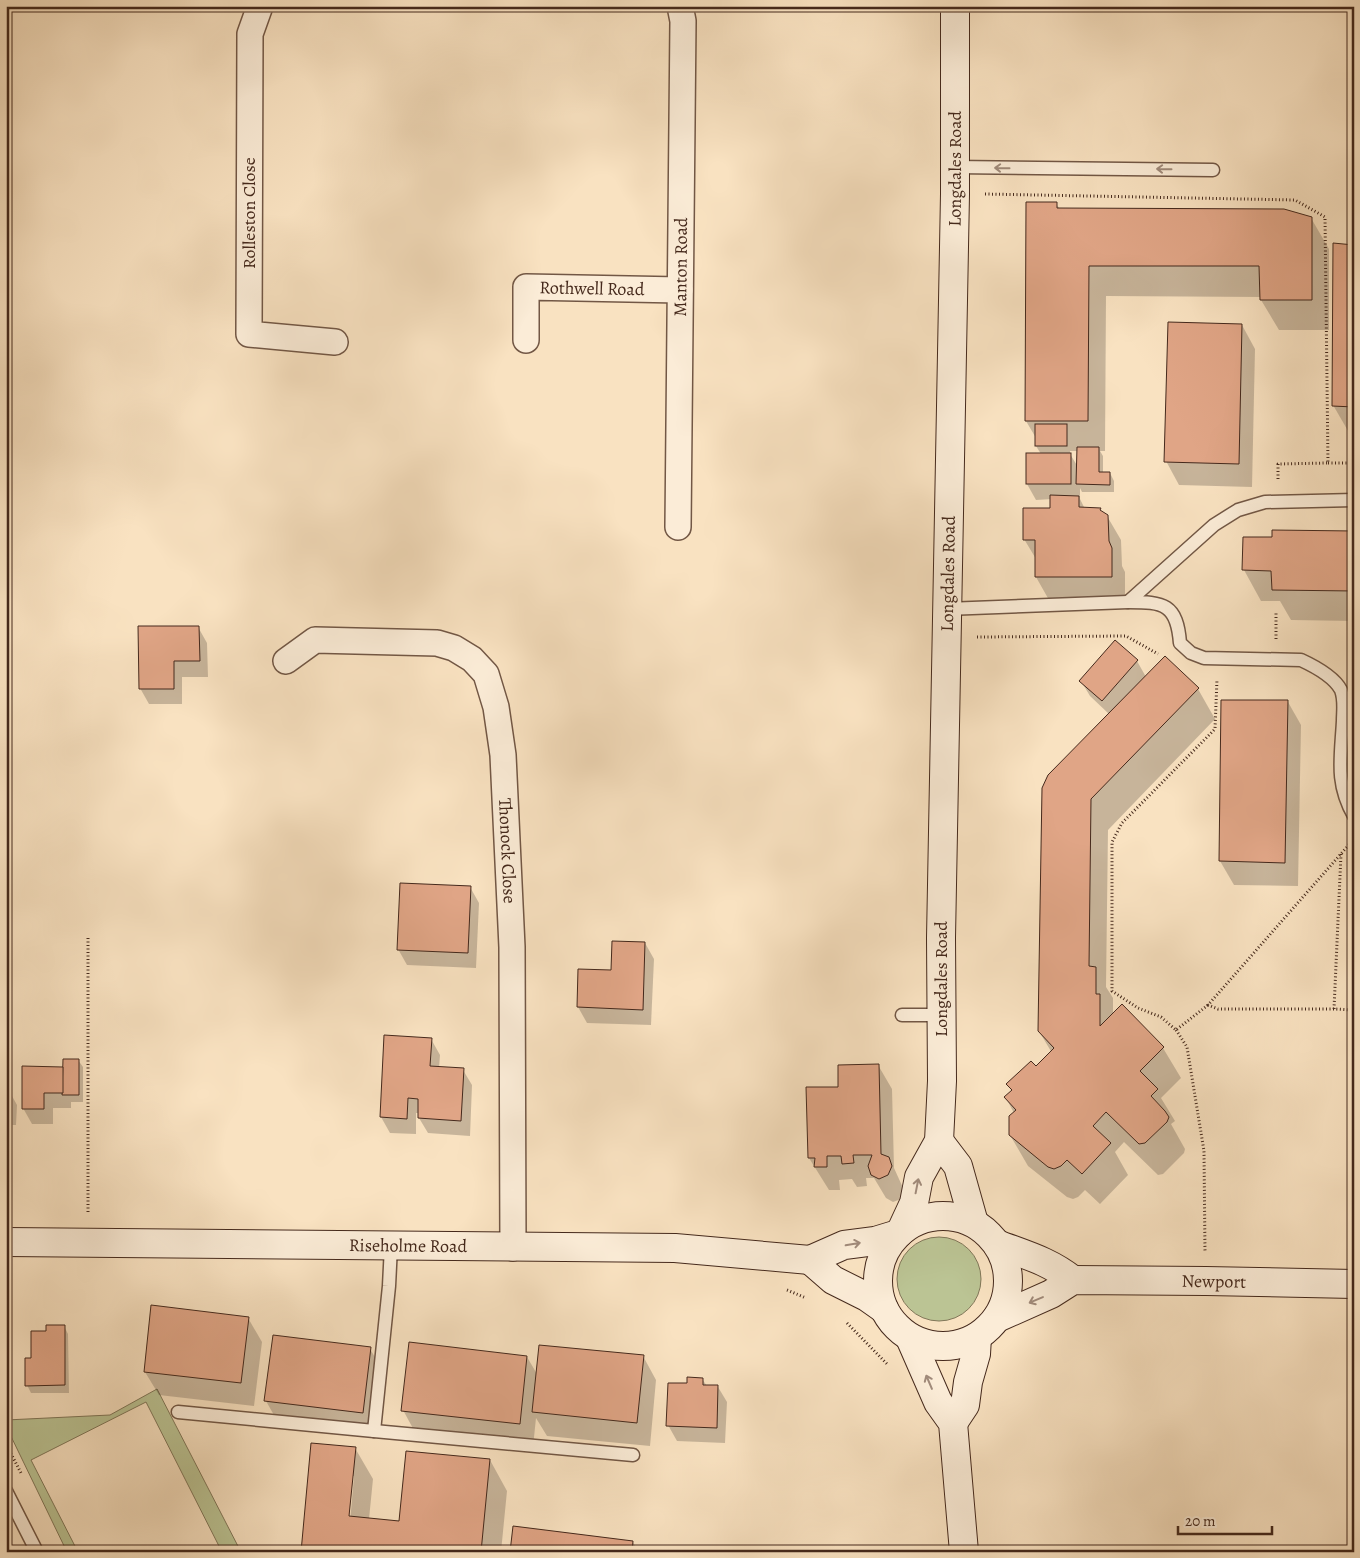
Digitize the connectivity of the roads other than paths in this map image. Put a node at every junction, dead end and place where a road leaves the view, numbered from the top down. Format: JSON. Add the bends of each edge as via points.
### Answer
{"nodes":[{"id":1,"x":260,"y":6,"type":"edge"},
{"id":2,"x":680,"y":6,"type":"edge"},
{"id":3,"x":955,"y":6,"type":"edge"},
{"id":4,"x":1213,"y":170,"type":"dead end"},
{"id":5,"x":955,"y":180,"type":"junction"},
{"id":6,"x":680,"y":290,"type":"junction"},
{"id":7,"x":526,"y":340,"type":"dead end"},
{"id":8,"x":335,"y":342,"type":"dead end"},
{"id":9,"x":1354,"y":500,"type":"edge"},
{"id":10,"x":678,"y":527,"type":"dead end"},
{"id":11,"x":1128,"y":602,"type":"junction"},
{"id":12,"x":946,"y":609,"type":"junction"},
{"id":13,"x":286,"y":661,"type":"dead end"},
{"id":14,"x":1354,"y":816,"type":"edge"},
{"id":15,"x":942,"y":1014,"type":"junction"},
{"id":16,"x":902,"y":1015,"type":"dead end"},
{"id":17,"x":939,"y":1141,"type":"junction"},
{"id":18,"x":974,"y":1223,"type":"junction"},
{"id":19,"x":899,"y":1233,"type":"junction"},
{"id":20,"x":6,"y":1242,"type":"edge"},
{"id":21,"x":997,"y":1244,"type":"junction"},
{"id":22,"x":391,"y":1246,"type":"junction"},
{"id":23,"x":514,"y":1248,"type":"junction"},
{"id":24,"x":810,"y":1260,"type":"junction"},
{"id":25,"x":1073,"y":1280,"type":"junction"},
{"id":26,"x":1354,"y":1284,"type":"edge"},
{"id":27,"x":884,"y":1309,"type":"junction"},
{"id":28,"x":997,"y":1318,"type":"junction"},
{"id":29,"x":977,"y":1337,"type":"junction"},
{"id":30,"x":910,"y":1338,"type":"junction"},
{"id":31,"x":178,"y":1412,"type":"dead end"},
{"id":32,"x":953,"y":1422,"type":"junction"},
{"id":33,"x":374,"y":1431,"type":"junction"},
{"id":34,"x":633,"y":1455,"type":"dead end"},
{"id":35,"x":6,"y":1491,"type":"edge"},
{"id":36,"x":37,"y":1552,"type":"edge"},
{"id":37,"x":964,"y":1552,"type":"edge"}],
"edges":[{"from":1,"to":8,"type":"street","name":"Rolleston Close","via":[[250,34],[249,334]]},
{"from":2,"to":6,"type":"street","name":"Manton Road","via":[[683,21]]},
{"from":3,"to":5,"type":"main road","name":"Longdales Road"},
{"from":4,"to":5,"type":"lane","one_way":true},
{"from":5,"to":12,"type":"main road","name":"Longdales Road"},
{"from":6,"to":7,"type":"street","name":"Rothwell Road","via":[[526,287]]},
{"from":6,"to":10,"type":"street","name":"Manton Road"},
{"from":9,"to":11,"type":"lane","via":[[1265,502],[1238,510],[1214,525]]},
{"from":11,"to":12,"type":"lane"},
{"from":11,"to":14,"type":"lane","via":[[1156,602],[1172,612],[1180,643],[1191,653],[1204,658],[1301,660],[1331,679],[1340,689],[1344,702],[1340,780]]},
{"from":12,"to":15,"type":"main road","name":"Longdales Road"},
{"from":13,"to":23,"type":"street","name":"Thonock Close","via":[[316,640],[437,643],[454,648],[472,659],[486,674],[496,707],[503,755],[512,947]]},
{"from":15,"to":16,"type":"lane"},
{"from":15,"to":17,"type":"main road","name":"Longdales Road"},
{"from":17,"to":18,"type":"main road","via":[[958,1166]]},
{"from":19,"to":17,"type":"main road","name":"Longdales Road","one_way":true,"via":[[914,1203],[919,1177]]},
{"from":18,"to":19,"type":"main road","via":[[953,1216],[934,1216],[913,1223]]},
{"from":18,"to":21,"type":"main road"},
{"from":24,"to":19,"type":"main road","one_way":true,"via":[[844,1245]]},
{"from":19,"to":27,"type":"main road","via":[[888,1245],[880,1266],[878,1287]]},
{"from":20,"to":22,"type":"main road","name":"Riseholme Road"},
{"from":21,"to":25,"type":"main road","via":[[1043,1260]]},
{"from":21,"to":28,"type":"main road","via":[[1007,1265],[1008,1281],[1007,1297]]},
{"from":22,"to":23,"type":"main road","name":"Riseholme Road"},
{"from":22,"to":33,"type":"lane"},
{"from":23,"to":24,"type":"main road","name":"Riseholme Road","via":[[675,1248]]},
{"from":24,"to":27,"type":"main road","via":[[833,1280]]},
{"from":25,"to":26,"type":"main road","name":"Newport"},
{"from":25,"to":28,"type":"main road","one_way":true,"via":[[1051,1294]]},
{"from":27,"to":30,"type":"main road"},
{"from":28,"to":29,"type":"main road"},
{"from":29,"to":30,"type":"main road","via":[[961,1344],[944,1346]]},
{"from":29,"to":32,"type":"main road","via":[[965,1405]]},
{"from":32,"to":30,"type":"main road","one_way":true,"via":[[938,1402]]},
{"from":31,"to":33,"type":"lane"},
{"from":32,"to":37,"type":"main road"},
{"from":33,"to":34,"type":"lane"},
{"from":35,"to":36,"type":"lane"}]}
